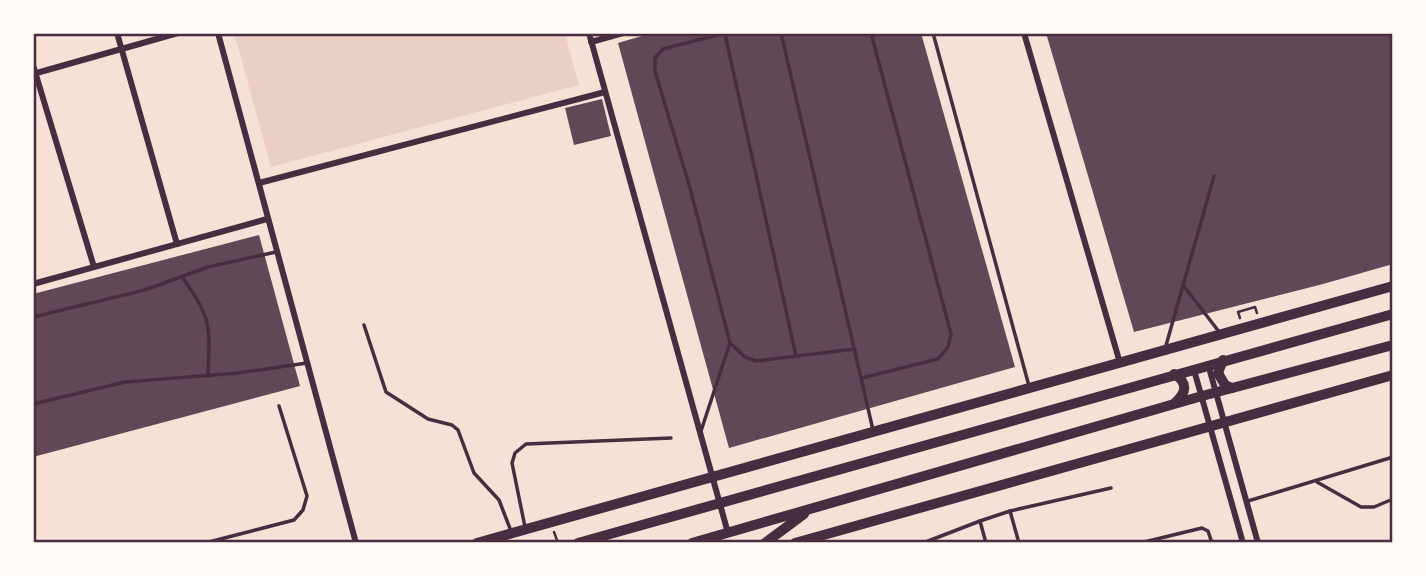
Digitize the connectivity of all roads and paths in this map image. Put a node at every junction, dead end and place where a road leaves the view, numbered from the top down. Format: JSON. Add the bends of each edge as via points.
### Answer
{"nodes":[{"id":1,"x":117,"y":33,"type":"edge"},
{"id":2,"x":178,"y":33,"type":"edge"},
{"id":3,"x":218,"y":33,"type":"edge"},
{"id":4,"x":589,"y":33,"type":"edge"},
{"id":5,"x":623,"y":33,"type":"edge"},
{"id":6,"x":725,"y":33,"type":"edge"},
{"id":7,"x":780,"y":33,"type":"edge"},
{"id":8,"x":871,"y":33,"type":"edge"},
{"id":9,"x":933,"y":33,"type":"edge"},
{"id":10,"x":1024,"y":33,"type":"edge"},
{"id":11,"x":591,"y":42,"type":"junction"},
{"id":12,"x":121,"y":49,"type":"junction"},
{"id":13,"x":34,"y":71,"type":"edge"},
{"id":14,"x":605,"y":92,"type":"junction"},
{"id":15,"x":1214,"y":176,"type":"dead end"},
{"id":16,"x":259,"y":183,"type":"junction"},
{"id":17,"x":267,"y":219,"type":"junction"},
{"id":18,"x":177,"y":244,"type":"junction"},
{"id":19,"x":276,"y":252,"type":"junction"},
{"id":20,"x":94,"y":267,"type":"junction"},
{"id":21,"x":181,"y":277,"type":"junction"},
{"id":22,"x":33,"y":284,"type":"edge"},
{"id":23,"x":1183,"y":285,"type":"junction"},
{"id":24,"x":1393,"y":286,"type":"edge"},
{"id":25,"x":1238,"y":312,"type":"dead end"},
{"id":26,"x":1393,"y":314,"type":"edge"},
{"id":27,"x":33,"y":317,"type":"edge"},
{"id":28,"x":1259,"y":319,"type":"dead end"},
{"id":29,"x":364,"y":325,"type":"dead end"},
{"id":30,"x":1222,"y":334,"type":"junction"},
{"id":31,"x":730,"y":343,"type":"junction"},
{"id":32,"x":1393,"y":345,"type":"edge"},
{"id":33,"x":855,"y":349,"type":"junction"},
{"id":34,"x":1164,"y":350,"type":"junction"},
{"id":35,"x":796,"y":356,"type":"junction"},
{"id":36,"x":1223,"y":360,"type":"junction"},
{"id":37,"x":307,"y":362,"type":"junction"},
{"id":38,"x":1120,"y":363,"type":"junction"},
{"id":39,"x":1208,"y":364,"type":"junction"},
{"id":40,"x":1194,"y":369,"type":"junction"},
{"id":41,"x":1174,"y":374,"type":"junction"},
{"id":42,"x":1393,"y":375,"type":"edge"},
{"id":43,"x":208,"y":376,"type":"junction"},
{"id":44,"x":862,"y":378,"type":"junction"},
{"id":45,"x":1029,"y":388,"type":"junction"},
{"id":46,"x":1232,"y":388,"type":"junction"},
{"id":47,"x":1216,"y":392,"type":"junction"},
{"id":48,"x":1202,"y":396,"type":"junction"},
{"id":49,"x":33,"y":404,"type":"edge"},
{"id":50,"x":1175,"y":404,"type":"junction"},
{"id":51,"x":279,"y":406,"type":"dead end"},
{"id":52,"x":1223,"y":421,"type":"junction"},
{"id":53,"x":1210,"y":425,"type":"junction"},
{"id":54,"x":873,"y":432,"type":"junction"},
{"id":55,"x":700,"y":435,"type":"junction"},
{"id":56,"x":671,"y":438,"type":"dead end"},
{"id":57,"x":1393,"y":457,"type":"edge"},
{"id":58,"x":712,"y":477,"type":"junction"},
{"id":59,"x":1317,"y":482,"type":"junction"},
{"id":60,"x":1111,"y":488,"type":"dead end"},
{"id":61,"x":1393,"y":499,"type":"edge"},
{"id":62,"x":1247,"y":502,"type":"junction"},
{"id":63,"x":720,"y":504,"type":"junction"},
{"id":64,"x":1232,"y":505,"type":"junction"},
{"id":65,"x":811,"y":509,"type":"junction"},
{"id":66,"x":1010,"y":511,"type":"junction"},
{"id":67,"x":980,"y":521,"type":"junction"},
{"id":68,"x":525,"y":529,"type":"junction"},
{"id":69,"x":511,"y":533,"type":"junction"},
{"id":70,"x":728,"y":533,"type":"junction"},
{"id":71,"x":205,"y":543,"type":"edge"},
{"id":72,"x":356,"y":543,"type":"edge"},
{"id":73,"x":477,"y":543,"type":"edge"},
{"id":74,"x":578,"y":543,"type":"edge"},
{"id":75,"x":692,"y":543,"type":"edge"},
{"id":76,"x":765,"y":543,"type":"edge"},
{"id":77,"x":795,"y":543,"type":"edge"},
{"id":78,"x":923,"y":543,"type":"edge"},
{"id":79,"x":986,"y":543,"type":"edge"},
{"id":80,"x":1019,"y":543,"type":"edge"},
{"id":81,"x":1140,"y":543,"type":"edge"},
{"id":82,"x":1212,"y":543,"type":"edge"},
{"id":83,"x":1243,"y":543,"type":"edge"},
{"id":84,"x":1258,"y":543,"type":"edge"}],
"edges":[{"from":1,"to":12,"type":"street"},
{"from":2,"to":12,"type":"street"},
{"from":3,"to":16,"type":"street"},
{"from":4,"to":11,"type":"street"},
{"from":5,"to":11,"type":"street"},
{"from":6,"to":31,"type":"lane","via":[[663,49],[655,58],[655,71]]},
{"from":6,"to":35,"type":"lane"},
{"from":7,"to":33,"type":"lane"},
{"from":8,"to":44,"type":"lane","via":[[951,334],[938,359]]},
{"from":9,"to":45,"type":"lane"},
{"from":10,"to":38,"type":"street"},
{"from":11,"to":14,"type":"street"},
{"from":12,"to":13,"type":"street"},
{"from":12,"to":18,"type":"street"},
{"from":13,"to":20,"type":"street"},
{"from":14,"to":16,"type":"street"},
{"from":14,"to":55,"type":"street"},
{"from":15,"to":23,"type":"lane"},
{"from":16,"to":17,"type":"street"},
{"from":17,"to":18,"type":"street"},
{"from":17,"to":19,"type":"street"},
{"from":18,"to":20,"type":"street"},
{"from":19,"to":21,"type":"lane"},
{"from":19,"to":37,"type":"street"},
{"from":20,"to":22,"type":"street"},
{"from":21,"to":27,"type":"lane"},
{"from":21,"to":43,"type":"lane","via":[[206,314]]},
{"from":23,"to":30,"type":"lane"},
{"from":23,"to":34,"type":"lane"},
{"from":24,"to":30,"type":"main road"},
{"from":25,"to":28,"type":"path","via":[[1255,307]]},
{"from":26,"to":36,"type":"main road"},
{"from":29,"to":69,"type":"lane","via":[[386,392],[428,419],[458,430],[474,473],[499,500]]},
{"from":30,"to":34,"type":"main road"},
{"from":31,"to":35,"type":"lane","via":[[756,361]]},
{"from":31,"to":55,"type":"lane"},
{"from":32,"to":46,"type":"main road"},
{"from":33,"to":35,"type":"lane"},
{"from":33,"to":44,"type":"lane"},
{"from":34,"to":38,"type":"main road"},
{"from":36,"to":39,"type":"main road"},
{"from":36,"to":46,"type":"main road","via":[[1220,380]]},
{"from":37,"to":43,"type":"lane"},
{"from":37,"to":72,"type":"street"},
{"from":38,"to":45,"type":"main road"},
{"from":39,"to":40,"type":"main road"},
{"from":39,"to":47,"type":"street"},
{"from":40,"to":41,"type":"main road"},
{"from":40,"to":48,"type":"street"},
{"from":41,"to":50,"type":"main road","via":[[1185,388]]},
{"from":41,"to":63,"type":"main road"},
{"from":42,"to":52,"type":"main road"},
{"from":43,"to":49,"type":"lane","via":[[125,382]]},
{"from":44,"to":54,"type":"lane"},
{"from":45,"to":54,"type":"main road"},
{"from":46,"to":47,"type":"main road"},
{"from":47,"to":48,"type":"main road"},
{"from":47,"to":52,"type":"street"},
{"from":48,"to":50,"type":"main road"},
{"from":48,"to":53,"type":"street"},
{"from":50,"to":65,"type":"main road"},
{"from":51,"to":71,"type":"lane","via":[[306,504],[294,520]]},
{"from":52,"to":53,"type":"main road"},
{"from":52,"to":62,"type":"street"},
{"from":53,"to":64,"type":"street"},
{"from":53,"to":77,"type":"main road"},
{"from":54,"to":58,"type":"main road"},
{"from":55,"to":58,"type":"street"},
{"from":56,"to":68,"type":"lane","via":[[526,444],[515,453],[512,463]]},
{"from":57,"to":59,"type":"lane"},
{"from":58,"to":63,"type":"street"},
{"from":58,"to":68,"type":"main road"},
{"from":59,"to":61,"type":"lane","via":[[1361,507],[1374,508]]},
{"from":59,"to":62,"type":"lane"},
{"from":60,"to":66,"type":"lane"},
{"from":62,"to":64,"type":"street"},
{"from":62,"to":84,"type":"street"},
{"from":63,"to":70,"type":"street"},
{"from":63,"to":74,"type":"main road"},
{"from":64,"to":83,"type":"street"},
{"from":65,"to":70,"type":"main road"},
{"from":65,"to":76,"type":"main road"},
{"from":66,"to":67,"type":"lane"},
{"from":66,"to":80,"type":"lane"},
{"from":67,"to":78,"type":"lane"},
{"from":67,"to":79,"type":"lane"},
{"from":68,"to":69,"type":"main road"},
{"from":69,"to":73,"type":"main road"},
{"from":70,"to":75,"type":"main road"},
{"from":81,"to":82,"type":"lane","via":[[1202,528]]}]}
